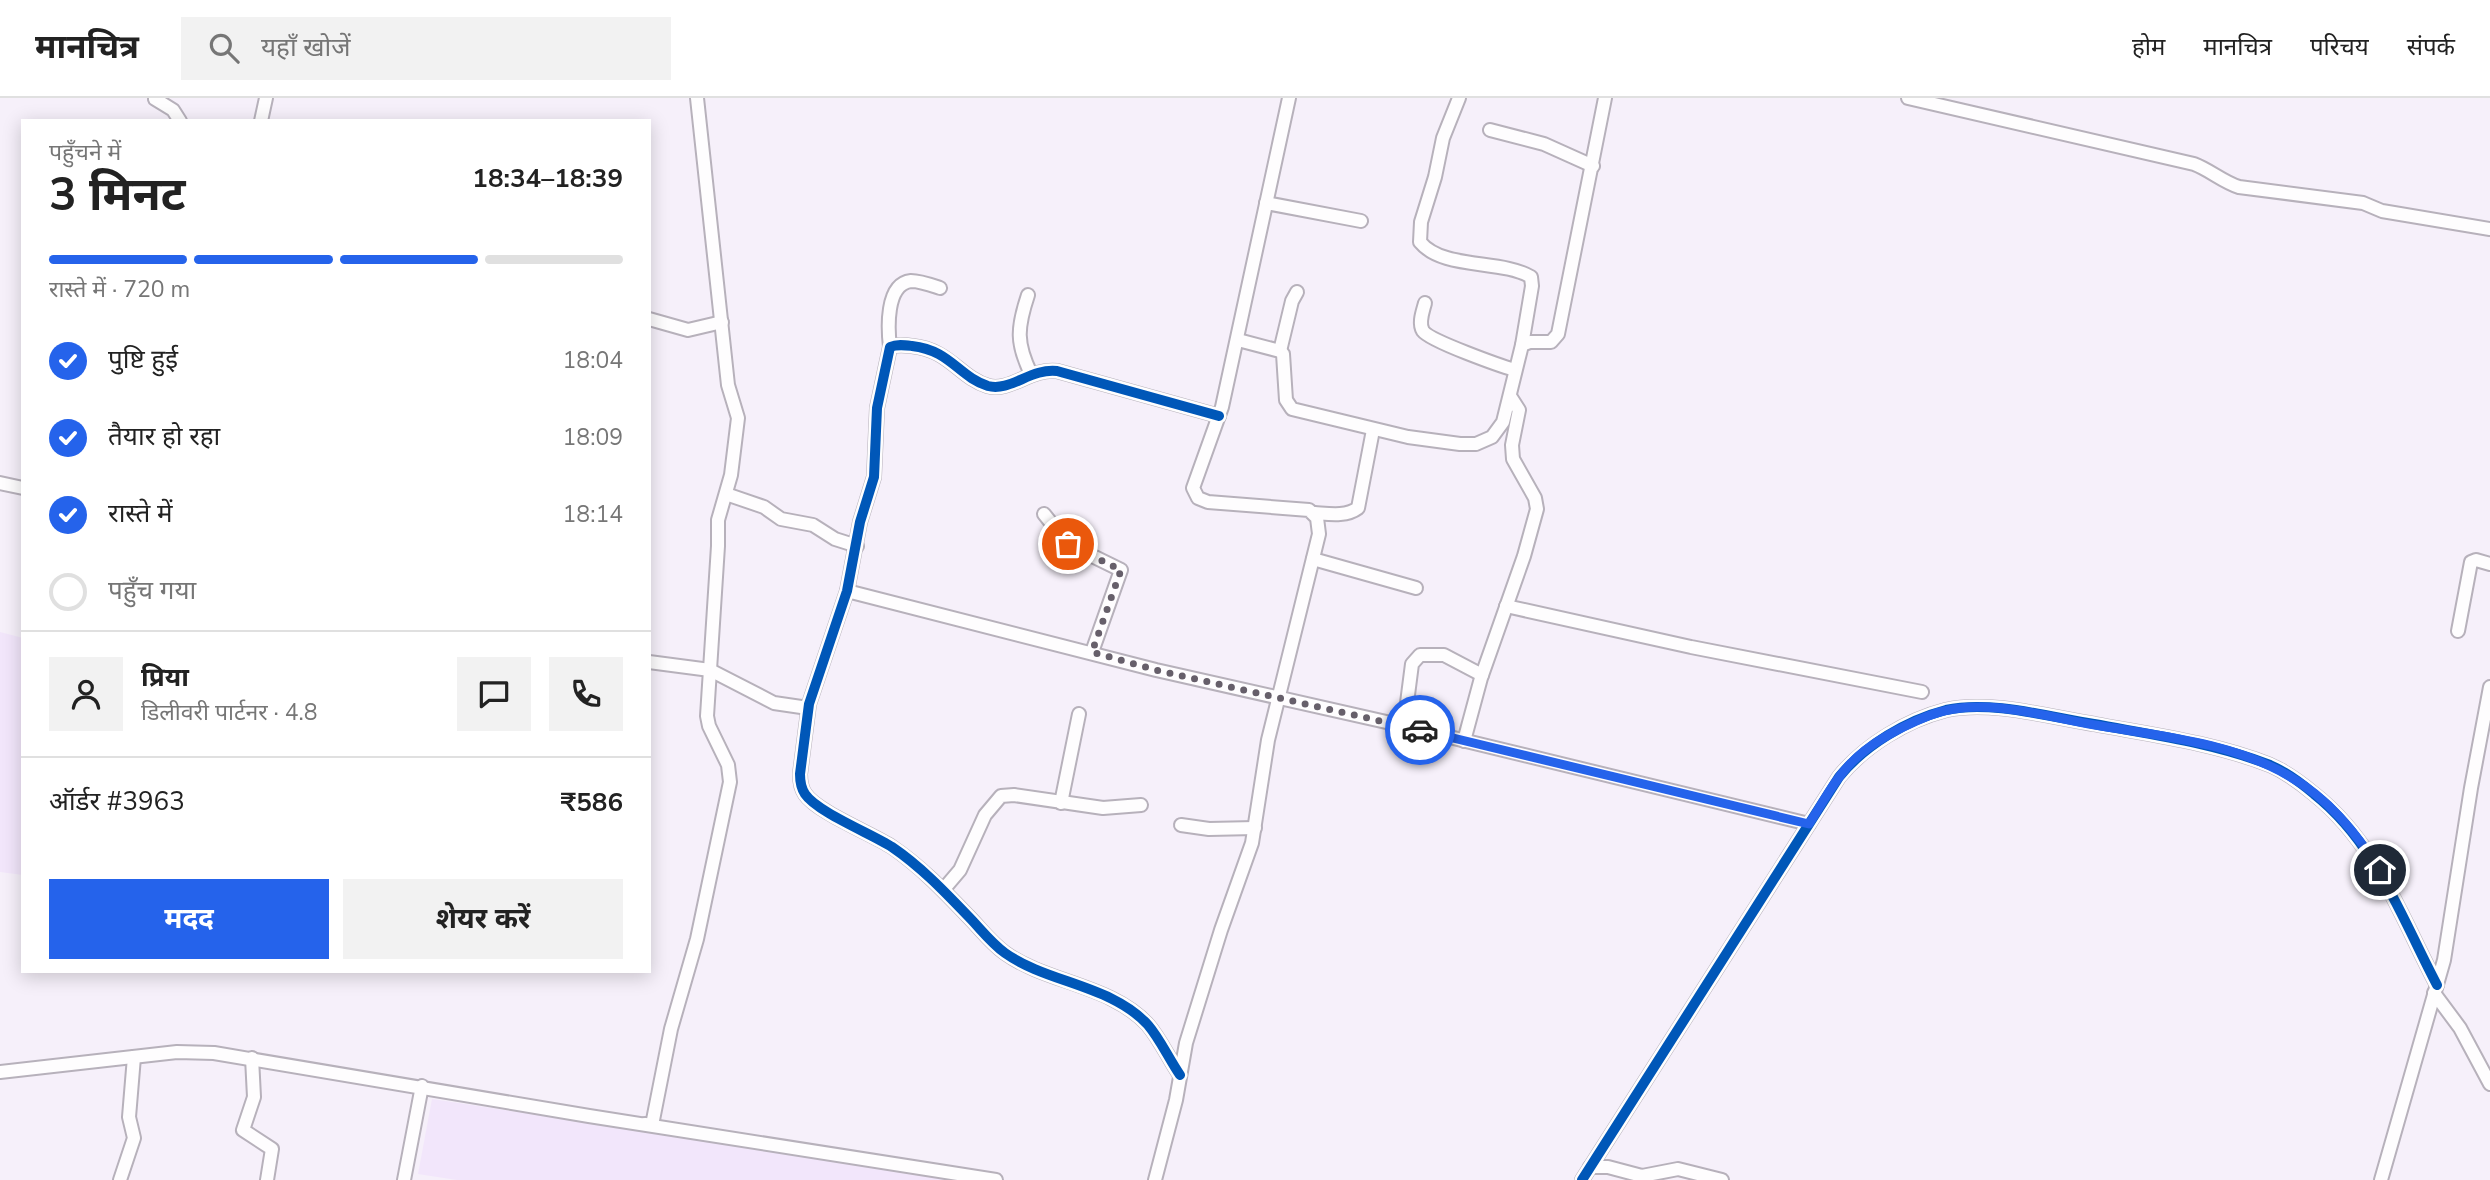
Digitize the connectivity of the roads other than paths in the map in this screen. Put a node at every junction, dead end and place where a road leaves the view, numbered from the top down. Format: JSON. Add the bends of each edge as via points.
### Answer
{"nodes":[{"id":1,"x":266,"y":98,"type":"edge"},
{"id":2,"x":697,"y":98,"type":"edge"},
{"id":3,"x":1289,"y":98,"type":"edge"},
{"id":4,"x":1459,"y":98,"type":"edge"},
{"id":5,"x":1605,"y":98,"type":"edge"},
{"id":6,"x":1908,"y":98,"type":"edge"},
{"id":7,"x":155,"y":99,"type":"edge"},
{"id":8,"x":179,"y":119,"type":"edge"},
{"id":9,"x":261,"y":119,"type":"edge"},
{"id":10,"x":1490,"y":130,"type":"dead end"},
{"id":11,"x":1593,"y":166,"type":"junction"},
{"id":12,"x":1266,"y":203,"type":"junction"},
{"id":13,"x":1361,"y":221,"type":"dead end"},
{"id":14,"x":2490,"y":229,"type":"edge"},
{"id":15,"x":940,"y":288,"type":"dead end"},
{"id":16,"x":1297,"y":292,"type":"dead end"},
{"id":17,"x":1028,"y":295,"type":"dead end"},
{"id":18,"x":1425,"y":303,"type":"dead end"},
{"id":19,"x":651,"y":319,"type":"edge"},
{"id":20,"x":722,"y":323,"type":"junction"},
{"id":21,"x":1238,"y":340,"type":"junction"},
{"id":22,"x":1522,"y":345,"type":"junction"},
{"id":23,"x":890,"y":347,"type":"junction"},
{"id":24,"x":1280,"y":351,"type":"junction"},
{"id":25,"x":1516,"y":370,"type":"junction"},
{"id":26,"x":1031,"y":374,"type":"junction"},
{"id":27,"x":1510,"y":396,"type":"junction"},
{"id":28,"x":1219,"y":416,"type":"junction"},
{"id":29,"x":1373,"y":430,"type":"junction"},
{"id":30,"x":0,"y":483,"type":"edge"},
{"id":31,"x":21,"y":488,"type":"edge"},
{"id":32,"x":726,"y":494,"type":"junction"},
{"id":33,"x":1315,"y":513,"type":"junction"},
{"id":34,"x":1044,"y":514,"type":"dead end"},
{"id":35,"x":857,"y":546,"type":"junction"},
{"id":36,"x":1313,"y":559,"type":"junction"},
{"id":37,"x":2490,"y":564,"type":"edge"},
{"id":38,"x":1416,"y":588,"type":"dead end"},
{"id":39,"x":848,"y":591,"type":"junction"},
{"id":40,"x":1506,"y":606,"type":"junction"},
{"id":41,"x":2458,"y":631,"type":"dead end"},
{"id":42,"x":1092,"y":652,"type":"junction"},
{"id":43,"x":651,"y":662,"type":"edge"},
{"id":44,"x":710,"y":670,"type":"junction"},
{"id":45,"x":1482,"y":675,"type":"junction"},
{"id":46,"x":2490,"y":687,"type":"edge"},
{"id":47,"x":1922,"y":692,"type":"dead end"},
{"id":48,"x":1278,"y":698,"type":"junction"},
{"id":49,"x":808,"y":708,"type":"junction"},
{"id":50,"x":1079,"y":714,"type":"dead end"},
{"id":51,"x":1404,"y":726,"type":"junction"},
{"id":52,"x":1464,"y":741,"type":"junction"},
{"id":53,"x":1061,"y":803,"type":"junction"},
{"id":54,"x":1141,"y":805,"type":"dead end"},
{"id":55,"x":1809,"y":824,"type":"junction"},
{"id":56,"x":1181,"y":825,"type":"dead end"},
{"id":57,"x":1255,"y":828,"type":"junction"},
{"id":58,"x":943,"y":890,"type":"junction"},
{"id":59,"x":2436,"y":989,"type":"junction"},
{"id":60,"x":134,"y":1057,"type":"junction"},
{"id":61,"x":252,"y":1058,"type":"junction"},
{"id":62,"x":0,"y":1072,"type":"edge"},
{"id":63,"x":1180,"y":1074,"type":"junction"},
{"id":64,"x":2490,"y":1084,"type":"edge"},
{"id":65,"x":422,"y":1086,"type":"junction"},
{"id":66,"x":650,"y":1122,"type":"junction"},
{"id":67,"x":1590,"y":1167,"type":"junction"},
{"id":68,"x":120,"y":1180,"type":"edge"},
{"id":69,"x":267,"y":1180,"type":"edge"},
{"id":70,"x":404,"y":1180,"type":"edge"},
{"id":71,"x":996,"y":1180,"type":"edge"},
{"id":72,"x":1155,"y":1180,"type":"edge"},
{"id":73,"x":1581,"y":1180,"type":"edge"},
{"id":74,"x":1722,"y":1180,"type":"edge"},
{"id":75,"x":2382,"y":1180,"type":"edge"}],
"edges":[{"from":1,"to":9,"type":"street"},
{"from":2,"to":20,"type":"street"},
{"from":3,"to":12,"type":"street"},
{"from":4,"to":22,"type":"street","via":[[1443,138],[1420,242],[1444,257],[1531,276]]},
{"from":5,"to":11,"type":"street"},
{"from":6,"to":14,"type":"street","via":[[2194,164],[2239,187],[2363,203],[2382,211]]},
{"from":7,"to":8,"type":"street"},
{"from":10,"to":11,"type":"street","via":[[1544,144]]},
{"from":11,"to":22,"type":"street","via":[[1558,334],[1551,342]]},
{"from":12,"to":13,"type":"street"},
{"from":12,"to":21,"type":"street"},
{"from":15,"to":23,"type":"street","via":[[912,281],[904,284],[889,312]]},
{"from":16,"to":24,"type":"street"},
{"from":17,"to":26,"type":"street","via":[[1019,343]]},
{"from":18,"to":25,"type":"street","via":[[1421,324],[1425,333]]},
{"from":19,"to":20,"type":"street","via":[[688,330]]},
{"from":20,"to":32,"type":"street","via":[[728,385],[738,418]]},
{"from":21,"to":24,"type":"street"},
{"from":21,"to":28,"type":"street"},
{"from":22,"to":25,"type":"street"},
{"from":23,"to":26,"type":"street","via":[[931,350],[988,386],[1004,386]]},
{"from":23,"to":35,"type":"street","via":[[877,408],[876,465]]},
{"from":24,"to":29,"type":"street","via":[[1286,400],[1292,408]]},
{"from":25,"to":27,"type":"street"},
{"from":26,"to":28,"type":"street","via":[[1057,371]]},
{"from":27,"to":29,"type":"street","via":[[1499,429],[1476,444]]},
{"from":27,"to":40,"type":"street","via":[[1519,411],[1513,459],[1535,498],[1536,509]]},
{"from":28,"to":33,"type":"street","via":[[1194,483],[1198,498]]},
{"from":29,"to":33,"type":"street","via":[[1358,508],[1344,514]]},
{"from":30,"to":31,"type":"street"},
{"from":32,"to":35,"type":"street"},
{"from":32,"to":44,"type":"street","via":[[716,531]]},
{"from":33,"to":36,"type":"street","via":[[1319,524]]},
{"from":34,"to":42,"type":"street","via":[[1068,544],[1121,570]]},
{"from":35,"to":39,"type":"street"},
{"from":36,"to":38,"type":"street"},
{"from":36,"to":48,"type":"street"},
{"from":37,"to":41,"type":"street","via":[[2472,562]]},
{"from":39,"to":42,"type":"street"},
{"from":39,"to":49,"type":"street"},
{"from":40,"to":45,"type":"street"},
{"from":40,"to":47,"type":"street"},
{"from":42,"to":48,"type":"street"},
{"from":43,"to":44,"type":"street"},
{"from":44,"to":49,"type":"street","via":[[774,703]]},
{"from":44,"to":66,"type":"street","via":[[707,716],[728,765],[730,782],[698,939]]},
{"from":45,"to":51,"type":"street","via":[[1444,655],[1420,655],[1412,664]]},
{"from":45,"to":52,"type":"street"},
{"from":46,"to":59,"type":"street"},
{"from":48,"to":51,"type":"street"},
{"from":48,"to":57,"type":"street"},
{"from":49,"to":58,"type":"street","via":[[800,774],[805,795],[891,847]]},
{"from":50,"to":53,"type":"street"},
{"from":51,"to":52,"type":"street"},
{"from":52,"to":55,"type":"street"},
{"from":53,"to":54,"type":"street","via":[[1103,808]]},
{"from":53,"to":58,"type":"street","via":[[1001,796],[985,815],[960,870]]},
{"from":55,"to":59,"type":"street","via":[[1839,777],[1866,750],[1947,710],[2029,712],[2220,748],[2292,778],[2349,827],[2380,870]]},
{"from":55,"to":67,"type":"street"},
{"from":56,"to":57,"type":"street"},
{"from":57,"to":63,"type":"street"},
{"from":58,"to":63,"type":"street","via":[[1005,953],[1135,1014],[1147,1024]]},
{"from":59,"to":64,"type":"street"},
{"from":59,"to":75,"type":"street"},
{"from":60,"to":61,"type":"street","via":[[189,1051]]},
{"from":60,"to":62,"type":"street"},
{"from":60,"to":68,"type":"street","via":[[129,1117],[134,1138]]},
{"from":61,"to":65,"type":"street"},
{"from":61,"to":69,"type":"street","via":[[254,1097],[243,1130],[272,1149]]},
{"from":63,"to":72,"type":"street"},
{"from":65,"to":66,"type":"street"},
{"from":65,"to":70,"type":"street"},
{"from":66,"to":71,"type":"street"},
{"from":67,"to":73,"type":"street"},
{"from":67,"to":74,"type":"street","via":[[1642,1176],[1678,1170]]}]}
